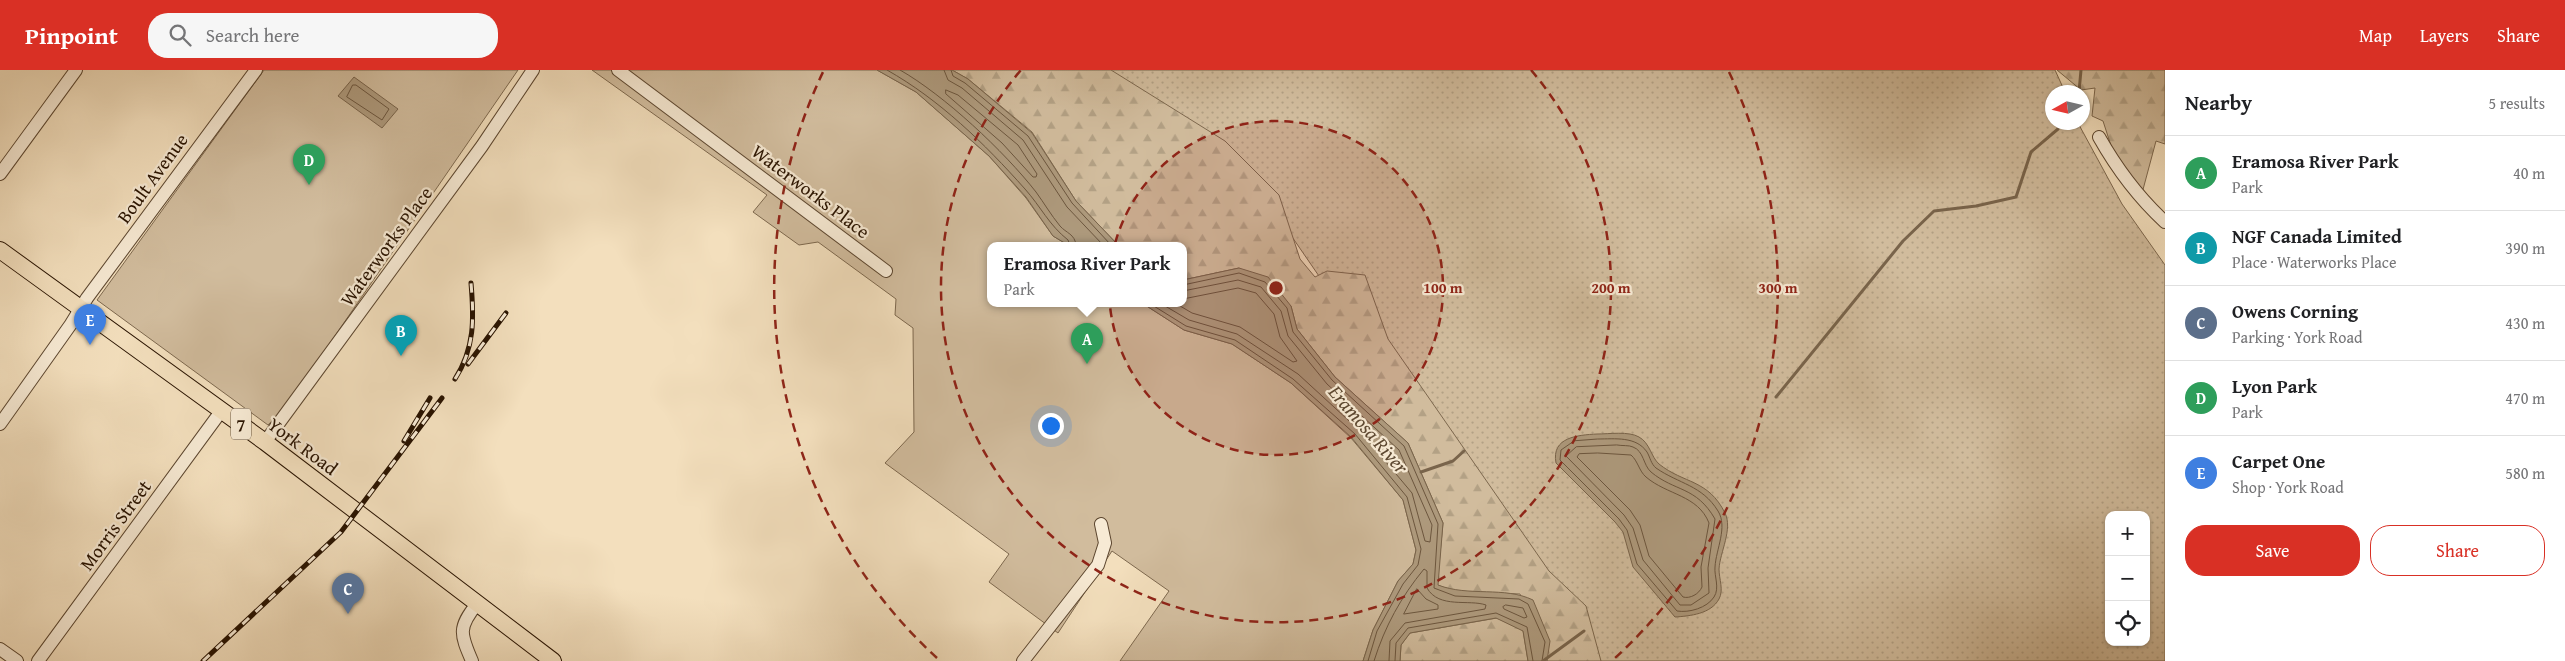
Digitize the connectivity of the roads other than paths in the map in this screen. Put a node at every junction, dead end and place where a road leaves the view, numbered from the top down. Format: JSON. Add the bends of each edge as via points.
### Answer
{"nodes":[{"id":1,"x":76,"y":70,"type":"edge"},
{"id":2,"x":256,"y":70,"type":"edge"},
{"id":3,"x":533,"y":70,"type":"edge"},
{"id":4,"x":618,"y":70,"type":"edge"},
{"id":5,"x":2099,"y":137,"type":"dead end"},
{"id":6,"x":0,"y":174,"type":"edge"},
{"id":7,"x":2165,"y":222,"type":"edge"},
{"id":8,"x":0,"y":250,"type":"edge"},
{"id":9,"x":886,"y":271,"type":"dead end"},
{"id":10,"x":79,"y":309,"type":"junction"},
{"id":11,"x":222,"y":410,"type":"junction"},
{"id":12,"x":0,"y":424,"type":"edge"},
{"id":13,"x":265,"y":442,"type":"junction"},
{"id":14,"x":1101,"y":524,"type":"dead end"},
{"id":15,"x":477,"y":604,"type":"junction"},
{"id":16,"x":0,"y":649,"type":"edge"},
{"id":17,"x":17,"y":661,"type":"edge"},
{"id":18,"x":38,"y":661,"type":"edge"},
{"id":19,"x":472,"y":661,"type":"edge"},
{"id":20,"x":553,"y":661,"type":"edge"},
{"id":21,"x":1023,"y":661,"type":"edge"}],
"edges":[{"from":1,"to":6,"type":"street"},
{"from":2,"to":10,"type":"street","name":"Boult Avenue"},
{"from":3,"to":13,"type":"street","name":"Waterworks Place","via":[[482,146]]},
{"from":4,"to":9,"type":"street","name":"Waterworks Place"},
{"from":5,"to":7,"type":"street","via":[[2114,164]]},
{"from":8,"to":10,"type":"main road","name":"York Road","number":"7"},
{"from":10,"to":11,"type":"main road","name":"York Road","number":"7"},
{"from":10,"to":12,"type":"street","name":"Boult Avenue","via":[[72,324]]},
{"from":11,"to":13,"type":"main road","name":"York Road","number":"7"},
{"from":11,"to":18,"type":"street","name":"Morris Street"},
{"from":13,"to":15,"type":"main road","name":"York Road","number":"7"},
{"from":14,"to":21,"type":"street","via":[[1105,543],[1098,565]]},
{"from":15,"to":19,"type":"street","via":[[466,617],[462,629]]},
{"from":15,"to":20,"type":"main road","name":"York Road","number":"7"},
{"from":16,"to":17,"type":"street"}]}
